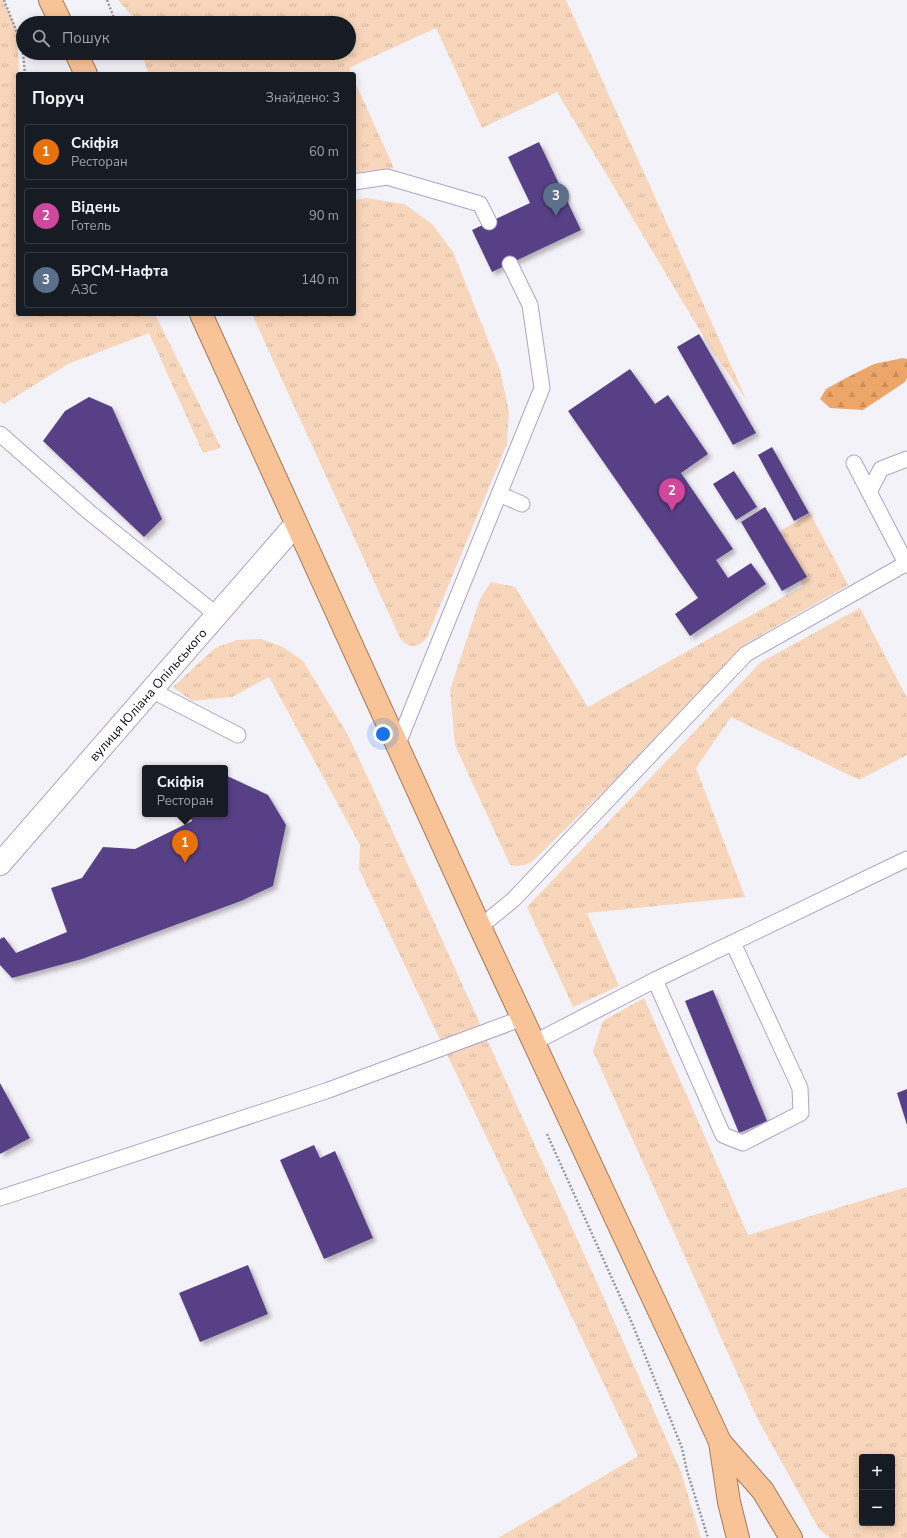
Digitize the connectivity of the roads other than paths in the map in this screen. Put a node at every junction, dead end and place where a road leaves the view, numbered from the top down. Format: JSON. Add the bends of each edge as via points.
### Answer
{"nodes":[{"id":1,"x":50,"y":0,"type":"edge"},
{"id":2,"x":58,"y":16,"type":"edge"},
{"id":3,"x":79,"y":60,"type":"edge"},
{"id":4,"x":85,"y":72,"type":"edge"},
{"id":5,"x":356,"y":182,"type":"edge"},
{"id":6,"x":489,"y":222,"type":"dead end"},
{"id":7,"x":510,"y":264,"type":"dead end"},
{"id":8,"x":202,"y":316,"type":"edge"},
{"id":9,"x":0,"y":434,"type":"edge"},
{"id":10,"x":907,"y":459,"type":"edge"},
{"id":11,"x":854,"y":463,"type":"dead end"},
{"id":12,"x":869,"y":492,"type":"junction"},
{"id":13,"x":499,"y":494,"type":"junction"},
{"id":14,"x":522,"y":504,"type":"dead end"},
{"id":15,"x":296,"y":524,"type":"junction"},
{"id":16,"x":907,"y":564,"type":"edge"},
{"id":17,"x":217,"y":615,"type":"junction"},
{"id":18,"x":152,"y":690,"type":"junction"},
{"id":19,"x":238,"y":735,"type":"dead end"},
{"id":20,"x":397,"y":746,"type":"junction"},
{"id":21,"x":907,"y":859,"type":"edge"},
{"id":22,"x":0,"y":864,"type":"edge"},
{"id":23,"x":480,"y":927,"type":"junction"},
{"id":24,"x":733,"y":943,"type":"junction"},
{"id":25,"x":654,"y":980,"type":"junction"},
{"id":26,"x":523,"y":1018,"type":"junction"},
{"id":27,"x":535,"y":1042,"type":"junction"},
{"id":28,"x":0,"y":1198,"type":"edge"},
{"id":29,"x":720,"y":1442,"type":"junction"},
{"id":30,"x":738,"y":1538,"type":"edge"},
{"id":31,"x":791,"y":1538,"type":"edge"}],
"edges":[{"from":1,"to":2,"type":"highway"},
{"from":3,"to":4,"type":"highway"},
{"from":5,"to":6,"type":"lane","via":[[386,178],[480,204]]},
{"from":7,"to":13,"type":"lane","via":[[530,305],[542,388]]},
{"from":8,"to":15,"type":"highway"},
{"from":9,"to":17,"type":"lane","via":[[89,512]]},
{"from":10,"to":12,"type":"lane","via":[[881,469]]},
{"from":11,"to":12,"type":"lane"},
{"from":12,"to":16,"type":"lane"},
{"from":13,"to":14,"type":"lane"},
{"from":13,"to":20,"type":"lane"},
{"from":15,"to":17,"type":"street","name":"вулиця Юліана Опільського"},
{"from":15,"to":20,"type":"highway"},
{"from":16,"to":23,"type":"lane","via":[[746,654],[514,899]]},
{"from":17,"to":18,"type":"street","name":"вулиця Юліана Опільського"},
{"from":18,"to":19,"type":"lane"},
{"from":18,"to":22,"type":"street","name":"вулиця Юліана Опільського"},
{"from":20,"to":23,"type":"highway"},
{"from":21,"to":24,"type":"lane"},
{"from":23,"to":26,"type":"highway"},
{"from":24,"to":25,"type":"lane"},
{"from":24,"to":25,"type":"lane","via":[[800,1088],[801,1113],[743,1143],[723,1135]]},
{"from":25,"to":27,"type":"lane"},
{"from":26,"to":27,"type":"highway"},
{"from":26,"to":28,"type":"lane","via":[[326,1091]]},
{"from":27,"to":29,"type":"highway"},
{"from":29,"to":30,"type":"highway","via":[[729,1502]]},
{"from":29,"to":31,"type":"highway","via":[[763,1491]]}]}
